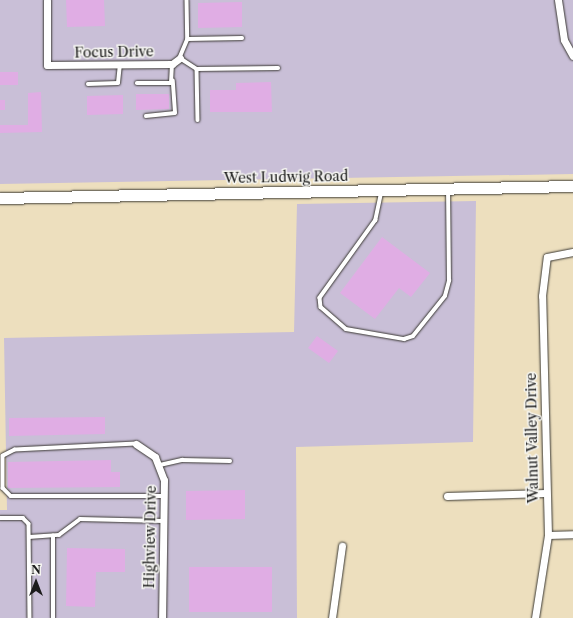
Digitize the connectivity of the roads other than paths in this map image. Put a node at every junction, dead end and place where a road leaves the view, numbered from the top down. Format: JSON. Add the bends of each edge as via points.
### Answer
{"nodes":[{"id":1,"x":47,"y":0,"type":"edge"},
{"id":2,"x":187,"y":0,"type":"edge"},
{"id":3,"x":558,"y":0,"type":"edge"},
{"id":4,"x":242,"y":38,"type":"dead end"},
{"id":5,"x":188,"y":39,"type":"junction"},
{"id":6,"x":573,"y":56,"type":"edge"},
{"id":7,"x":180,"y":58,"type":"junction"},
{"id":8,"x":172,"y":64,"type":"junction"},
{"id":9,"x":120,"y":65,"type":"junction"},
{"id":10,"x":278,"y":68,"type":"dead end"},
{"id":11,"x":197,"y":70,"type":"junction"},
{"id":12,"x":173,"y":81,"type":"junction"},
{"id":13,"x":137,"y":83,"type":"dead end"},
{"id":14,"x":88,"y":84,"type":"dead end"},
{"id":15,"x":146,"y":116,"type":"dead end"},
{"id":16,"x":198,"y":120,"type":"dead end"},
{"id":17,"x":573,"y":186,"type":"edge"},
{"id":18,"x":448,"y":190,"type":"junction"},
{"id":19,"x":382,"y":191,"type":"junction"},
{"id":20,"x":0,"y":198,"type":"edge"},
{"id":21,"x":573,"y":252,"type":"edge"},
{"id":22,"x":136,"y":444,"type":"joint"},
{"id":23,"x":230,"y":461,"type":"dead end"},
{"id":24,"x":160,"y":465,"type":"junction"},
{"id":25,"x":545,"y":493,"type":"junction"},
{"id":26,"x":164,"y":496,"type":"junction"},
{"id":27,"x":447,"y":496,"type":"dead end"},
{"id":28,"x":0,"y":518,"type":"edge"},
{"id":29,"x":163,"y":521,"type":"junction"},
{"id":30,"x":573,"y":534,"type":"edge"},
{"id":31,"x":548,"y":535,"type":"junction"},
{"id":32,"x":54,"y":536,"type":"junction"},
{"id":33,"x":29,"y":537,"type":"junction"},
{"id":34,"x":342,"y":546,"type":"dead end"},
{"id":35,"x":30,"y":618,"type":"edge"},
{"id":36,"x":53,"y":618,"type":"edge"},
{"id":37,"x":162,"y":618,"type":"edge"},
{"id":38,"x":332,"y":618,"type":"edge"},
{"id":39,"x":535,"y":618,"type":"edge"}],
"edges":[{"from":1,"to":9,"type":"street","name":"Focus Drive","via":[[47,66]]},
{"from":2,"to":5,"type":"lane"},
{"from":3,"to":6,"type":"street","via":[[564,40]]},
{"from":4,"to":5,"type":"lane"},
{"from":5,"to":7,"type":"lane"},
{"from":7,"to":8,"type":"street","name":"Focus Drive"},
{"from":7,"to":11,"type":"lane"},
{"from":8,"to":9,"type":"street","name":"Focus Drive"},
{"from":8,"to":12,"type":"lane"},
{"from":9,"to":14,"type":"lane","via":[[118,84]]},
{"from":10,"to":11,"type":"lane"},
{"from":11,"to":16,"type":"lane"},
{"from":12,"to":13,"type":"lane"},
{"from":12,"to":15,"type":"lane","via":[[175,114]]},
{"from":17,"to":18,"type":"main road","name":"West Ludwig Road"},
{"from":18,"to":19,"type":"main road","name":"West Ludwig Road"},
{"from":18,"to":19,"type":"lane","via":[[449,281],[445,296],[414,336],[404,338],[346,329],[321,307],[320,298],[376,220]]},
{"from":19,"to":20,"type":"main road","name":"West Ludwig Road"},
{"from":21,"to":25,"type":"street","name":"Walnut Valley Drive","via":[[547,257],[542,296]]},
{"from":22,"to":24,"type":"street","name":"Highview Drive","via":[[151,452]]},
{"from":22,"to":26,"type":"lane","via":[[15,450],[3,456],[3,488],[11,496]]},
{"from":23,"to":24,"type":"lane","via":[[182,460]]},
{"from":24,"to":26,"type":"street","name":"Highview Drive"},
{"from":25,"to":27,"type":"street"},
{"from":25,"to":31,"type":"street","name":"Walnut Valley Drive"},
{"from":26,"to":29,"type":"street","name":"Highview Drive"},
{"from":28,"to":33,"type":"lane","via":[[23,518],[29,524]]},
{"from":29,"to":32,"type":"lane","via":[[80,519]]},
{"from":29,"to":37,"type":"street","name":"Highview Drive"},
{"from":30,"to":31,"type":"street"},
{"from":31,"to":39,"type":"street","name":"Walnut Valley Drive"},
{"from":32,"to":33,"type":"lane"},
{"from":32,"to":36,"type":"lane"},
{"from":33,"to":35,"type":"lane"},
{"from":34,"to":38,"type":"street"}]}
